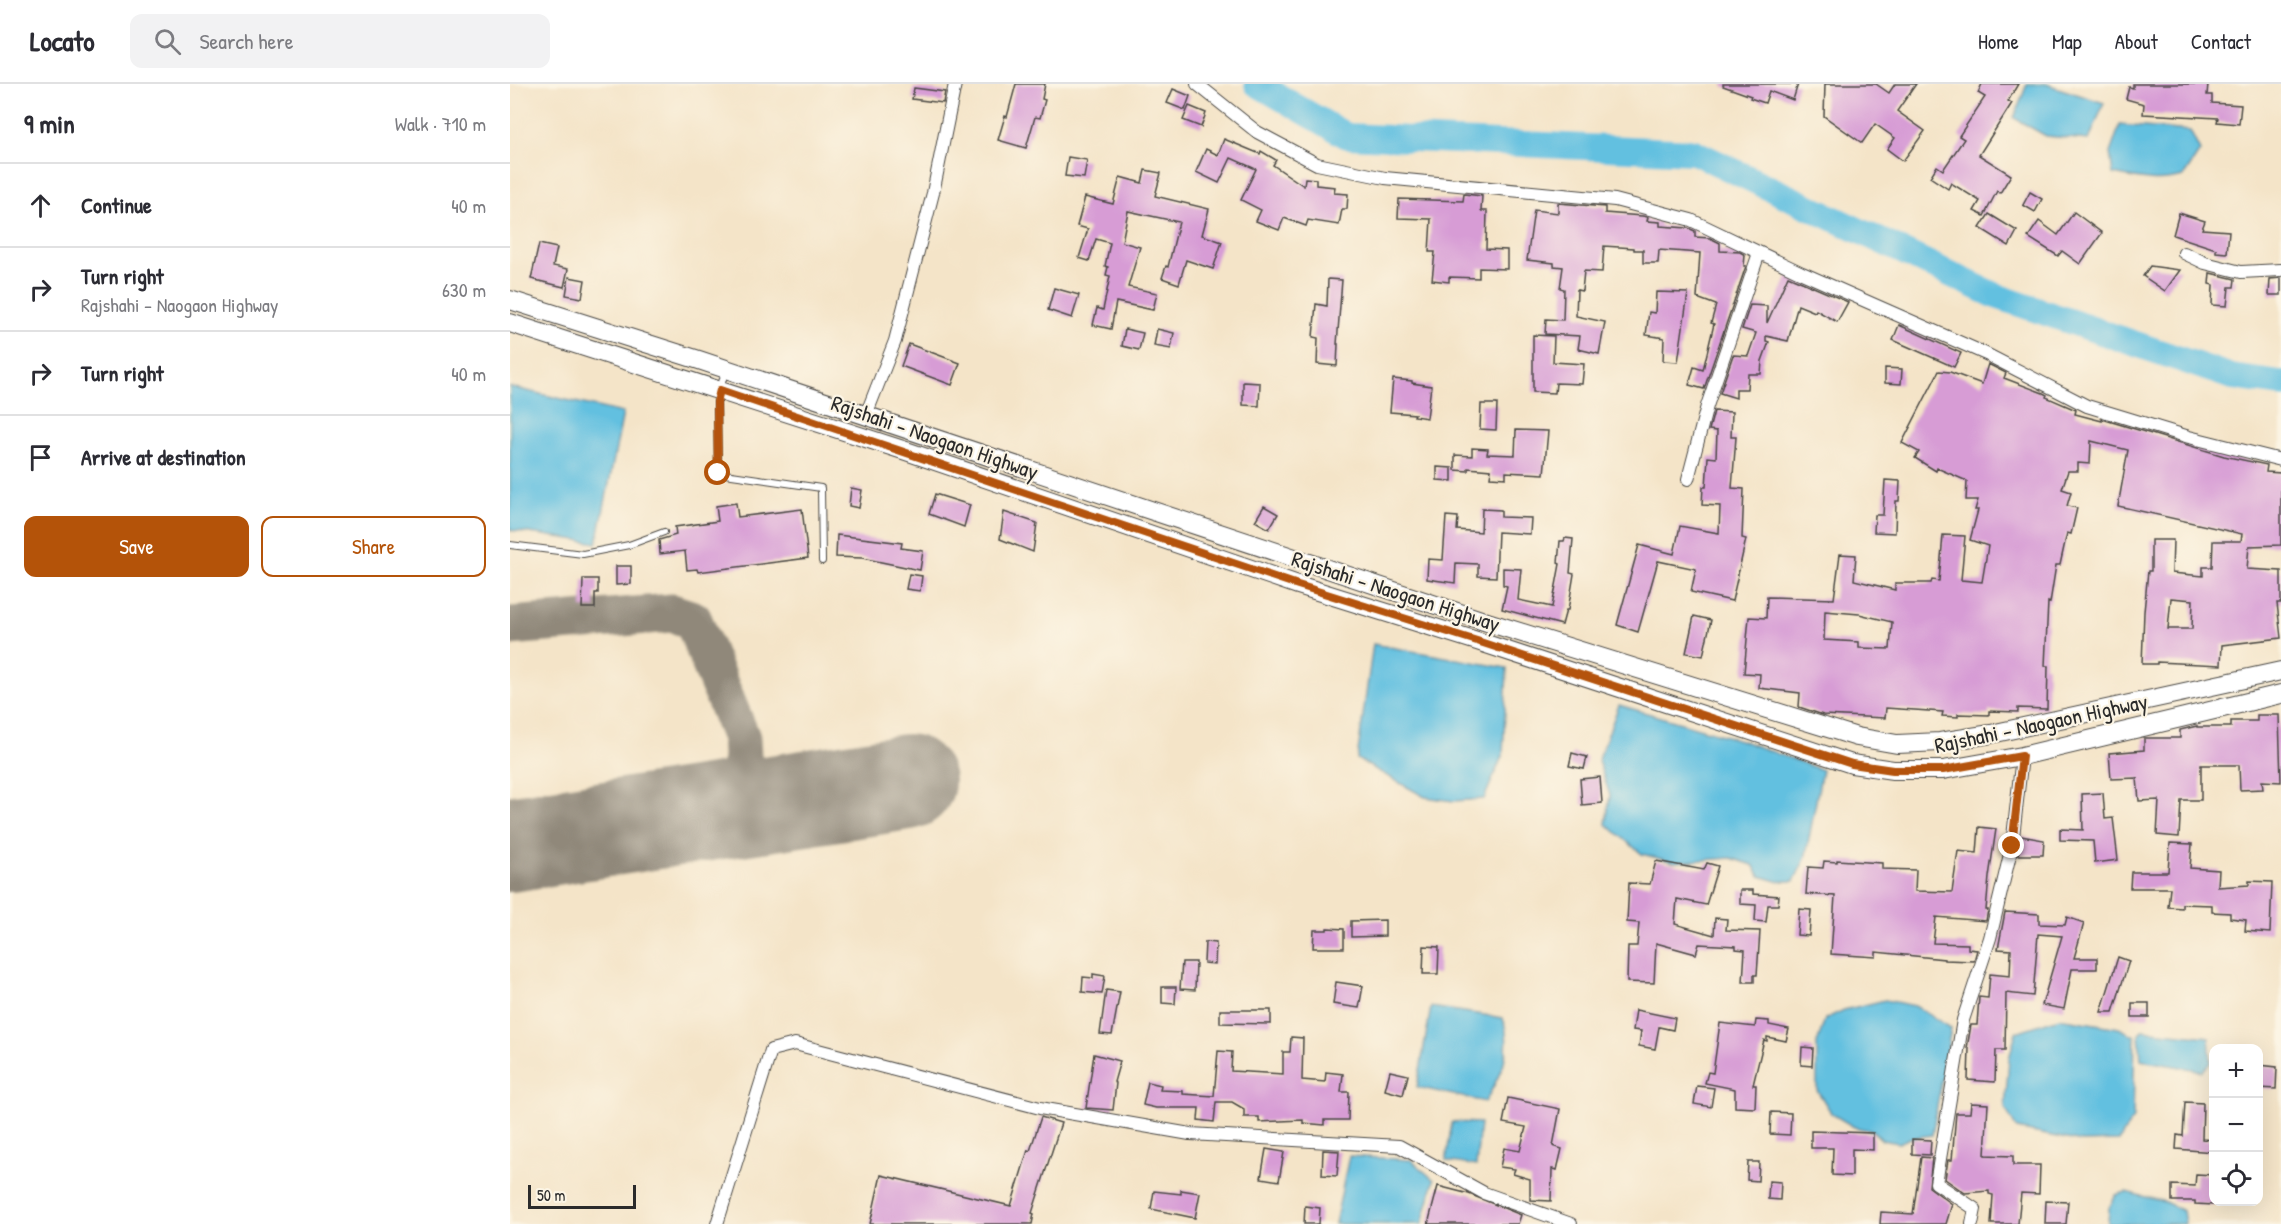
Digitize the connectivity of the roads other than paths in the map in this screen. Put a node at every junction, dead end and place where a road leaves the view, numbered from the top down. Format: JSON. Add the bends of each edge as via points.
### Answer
{"nodes":[{"id":1,"x":955,"y":84,"type":"edge"},
{"id":2,"x":1197,"y":84,"type":"edge"},
{"id":3,"x":1759,"y":253,"type":"junction"},
{"id":4,"x":2184,"y":253,"type":"dead end"},
{"id":5,"x":2281,"y":270,"type":"edge"},
{"id":6,"x":510,"y":300,"type":"edge"},
{"id":7,"x":510,"y":323,"type":"edge"},
{"id":8,"x":726,"y":369,"type":"junction"},
{"id":9,"x":720,"y":390,"type":"junction"},
{"id":10,"x":866,"y":416,"type":"junction"},
{"id":11,"x":913,"y":431,"type":"junction"},
{"id":12,"x":906,"y":452,"type":"junction"},
{"id":13,"x":2281,"y":460,"type":"edge"},
{"id":14,"x":1688,"y":479,"type":"dead end"},
{"id":15,"x":664,"y":532,"type":"dead end"},
{"id":16,"x":510,"y":545,"type":"edge"},
{"id":17,"x":822,"y":561,"type":"dead end"},
{"id":18,"x":2281,"y":671,"type":"edge"},
{"id":19,"x":2198,"y":689,"type":"junction"},
{"id":20,"x":2281,"y":694,"type":"edge"},
{"id":21,"x":2204,"y":713,"type":"junction"},
{"id":22,"x":2022,"y":756,"type":"junction"},
{"id":23,"x":717,"y":1224,"type":"edge"},
{"id":24,"x":1571,"y":1224,"type":"edge"},
{"id":25,"x":1972,"y":1224,"type":"edge"}],
"edges":[{"from":1,"to":10,"type":"street","via":[[933,193],[895,341]]},
{"from":2,"to":3,"type":"street","via":[[1257,132],[1317,164],[1385,178],[1615,200],[1691,220]]},
{"from":3,"to":13,"type":"street","via":[[1986,354],[2087,406]]},
{"from":3,"to":14,"type":"street","via":[[1707,406]]},
{"from":4,"to":5,"type":"street","via":[[2241,272]]},
{"from":6,"to":8,"type":"main road","name":"Rajshahi - Naogaon Highway"},
{"from":7,"to":9,"type":"main road","name":"Rajshahi - Naogaon Highway"},
{"from":8,"to":9,"type":"lane"},
{"from":8,"to":10,"type":"main road","name":"Rajshahi - Naogaon Highway"},
{"from":9,"to":12,"type":"main road","name":"Rajshahi - Naogaon Highway"},
{"from":9,"to":17,"type":"lane","via":[[718,473],[821,488]]},
{"from":10,"to":11,"type":"main road","name":"Rajshahi - Naogaon Highway"},
{"from":11,"to":12,"type":"main road"},
{"from":11,"to":19,"type":"main road","name":"Rajshahi - Naogaon Highway","via":[[1484,621],[1857,737],[1897,744],[1940,742]]},
{"from":12,"to":22,"type":"main road","name":"Rajshahi - Naogaon Highway","via":[[1298,585],[1852,764],[1893,770],[1943,770]]},
{"from":15,"to":16,"type":"lane","via":[[629,545],[583,554]]},
{"from":18,"to":19,"type":"main road","name":"Rajshahi - Naogaon Highway"},
{"from":19,"to":21,"type":"main road"},
{"from":20,"to":21,"type":"main road","name":"Rajshahi - Naogaon Highway"},
{"from":21,"to":22,"type":"main road","name":"Rajshahi - Naogaon Highway"},
{"from":22,"to":25,"type":"street","via":[[2012,846],[1990,938],[1962,1020],[1936,1183],[1975,1209]]},
{"from":23,"to":24,"type":"street","via":[[771,1050],[795,1044],[1040,1108],[1190,1134],[1399,1146],[1484,1193]]}]}
